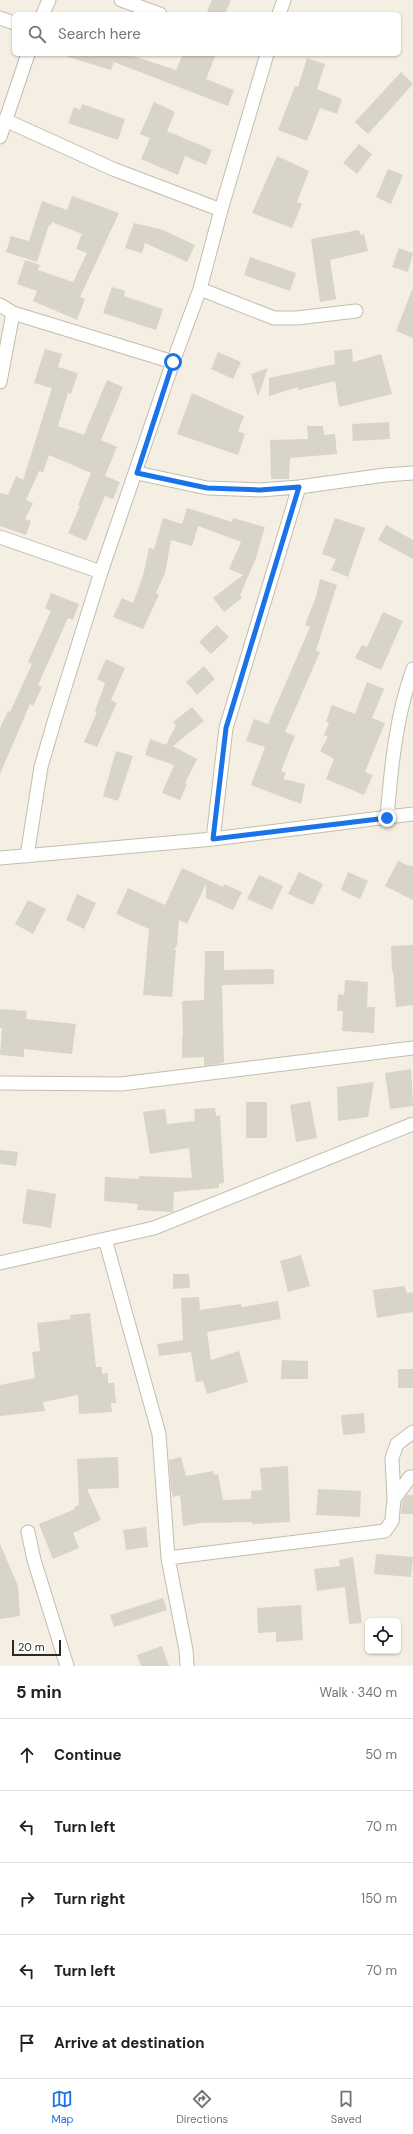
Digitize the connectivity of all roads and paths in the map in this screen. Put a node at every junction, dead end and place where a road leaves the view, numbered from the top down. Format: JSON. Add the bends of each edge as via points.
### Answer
{"nodes":[{"id":1,"x":49,"y":0,"type":"edge"},
{"id":2,"x":121,"y":0,"type":"edge"},
{"id":3,"x":284,"y":0,"type":"edge"},
{"id":4,"x":44,"y":12,"type":"edge"},
{"id":5,"x":154,"y":12,"type":"edge"},
{"id":6,"x":280,"y":12,"type":"edge"},
{"id":7,"x":0,"y":18,"type":"edge"},
{"id":8,"x":12,"y":22,"type":"edge"},
{"id":9,"x":27,"y":56,"type":"edge"},
{"id":10,"x":266,"y":56,"type":"edge"},
{"id":11,"x":5,"y":120,"type":"junction"},
{"id":12,"x":0,"y":137,"type":"edge"},
{"id":13,"x":221,"y":210,"type":"junction"},
{"id":14,"x":200,"y":290,"type":"junction"},
{"id":15,"x":0,"y":305,"type":"edge"},
{"id":16,"x":356,"y":311,"type":"dead end"},
{"id":17,"x":13,"y":313,"type":"junction"},
{"id":18,"x":173,"y":362,"type":"junction"},
{"id":19,"x":0,"y":382,"type":"edge"},
{"id":20,"x":137,"y":473,"type":"junction"},
{"id":21,"x":413,"y":473,"type":"edge"},
{"id":22,"x":299,"y":487,"type":"junction"},
{"id":23,"x":0,"y":537,"type":"edge"},
{"id":24,"x":102,"y":572,"type":"junction"},
{"id":25,"x":413,"y":669,"type":"edge"},
{"id":26,"x":413,"y":814,"type":"edge"},
{"id":27,"x":387,"y":818,"type":"junction"},
{"id":28,"x":213,"y":839,"type":"junction"},
{"id":29,"x":27,"y":856,"type":"junction"},
{"id":30,"x":0,"y":858,"type":"edge"},
{"id":31,"x":413,"y":1048,"type":"edge"},
{"id":32,"x":0,"y":1082,"type":"edge"},
{"id":33,"x":413,"y":1124,"type":"edge"},
{"id":34,"x":105,"y":1239,"type":"junction"},
{"id":35,"x":0,"y":1262,"type":"edge"},
{"id":36,"x":413,"y":1432,"type":"edge"},
{"id":37,"x":413,"y":1477,"type":"edge"},
{"id":38,"x":394,"y":1499,"type":"junction"},
{"id":39,"x":28,"y":1532,"type":"dead end"},
{"id":40,"x":168,"y":1558,"type":"junction"},
{"id":41,"x":67,"y":1666,"type":"edge"},
{"id":42,"x":187,"y":1666,"type":"edge"}],
"edges":[{"from":1,"to":4,"type":"street"},
{"from":2,"to":5,"type":"street"},
{"from":3,"to":6,"type":"street"},
{"from":7,"to":8,"type":"street"},
{"from":9,"to":11,"type":"street"},
{"from":10,"to":13,"type":"street"},
{"from":11,"to":12,"type":"street"},
{"from":11,"to":13,"type":"street","via":[[113,169]]},
{"from":13,"to":14,"type":"street"},
{"from":14,"to":16,"type":"street","via":[[274,318],[298,318]]},
{"from":14,"to":18,"type":"street"},
{"from":15,"to":17,"type":"street"},
{"from":17,"to":18,"type":"street"},
{"from":17,"to":19,"type":"street"},
{"from":18,"to":20,"type":"street"},
{"from":20,"to":22,"type":"street","via":[[207,488],[260,490]]},
{"from":20,"to":24,"type":"street"},
{"from":21,"to":22,"type":"street"},
{"from":22,"to":28,"type":"street","via":[[226,728]]},
{"from":23,"to":24,"type":"street"},
{"from":24,"to":29,"type":"street","via":[[41,767]]},
{"from":25,"to":27,"type":"street","via":[[405,690],[391,765]]},
{"from":26,"to":27,"type":"street"},
{"from":27,"to":28,"type":"street"},
{"from":28,"to":29,"type":"street"},
{"from":29,"to":30,"type":"street"},
{"from":31,"to":32,"type":"street","via":[[121,1084]]},
{"from":33,"to":34,"type":"street","via":[[154,1228]]},
{"from":34,"to":35,"type":"street"},
{"from":34,"to":40,"type":"street","via":[[159,1434]]},
{"from":36,"to":38,"type":"street","via":[[397,1444],[392,1458]]},
{"from":37,"to":38,"type":"street","via":[[410,1477]]},
{"from":38,"to":40,"type":"street","via":[[392,1521],[385,1531]]},
{"from":39,"to":41,"type":"street","via":[[34,1560]]},
{"from":40,"to":42,"type":"street"}]}
